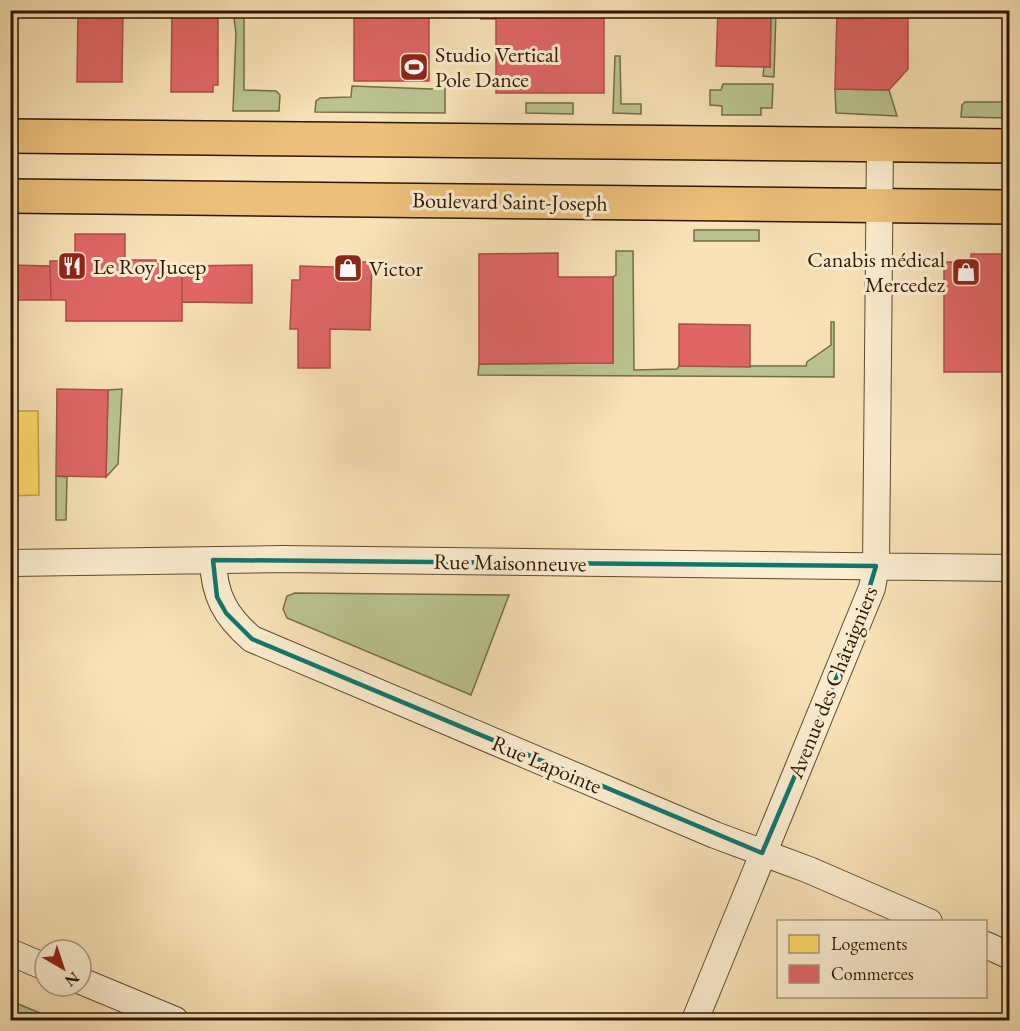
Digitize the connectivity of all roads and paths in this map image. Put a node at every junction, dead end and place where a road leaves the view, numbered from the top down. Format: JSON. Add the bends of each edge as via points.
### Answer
{"nodes":[{"id":1,"x":10,"y":136,"type":"edge"},
{"id":2,"x":880,"y":145,"type":"junction"},
{"id":3,"x":1010,"y":146,"type":"edge"},
{"id":4,"x":10,"y":196,"type":"edge"},
{"id":5,"x":878,"y":206,"type":"junction"},
{"id":6,"x":1010,"y":207,"type":"edge"},
{"id":7,"x":213,"y":560,"type":"junction"},
{"id":8,"x":10,"y":563,"type":"edge"},
{"id":9,"x":876,"y":566,"type":"junction"},
{"id":10,"x":1010,"y":568,"type":"edge"},
{"id":11,"x":762,"y":853,"type":"junction"},
{"id":12,"x":927,"y":920,"type":"edge"},
{"id":13,"x":987,"y":945,"type":"edge"},
{"id":14,"x":10,"y":952,"type":"edge"},
{"id":15,"x":1010,"y":956,"type":"edge"},
{"id":16,"x":33,"y":962,"type":"edge"},
{"id":17,"x":93,"y":986,"type":"edge"},
{"id":18,"x":175,"y":1020,"type":"edge"},
{"id":19,"x":695,"y":1020,"type":"edge"}],
"edges":[{"from":1,"to":2,"type":"main road"},
{"from":2,"to":3,"type":"main road"},
{"from":2,"to":5,"type":"street","name":"Avenue des Châtaigniers"},
{"from":4,"to":5,"type":"main road","name":"Boulevard Saint-Joseph"},
{"from":5,"to":6,"type":"main road","name":"Boulevard Saint-Joseph"},
{"from":5,"to":9,"type":"street","name":"Avenue des Châtaigniers"},
{"from":7,"to":8,"type":"street","name":"Rue Maisonneuve"},
{"from":7,"to":9,"type":"street","name":"Rue Maisonneuve"},
{"from":7,"to":11,"type":"street","name":"Rue Lapointe","via":[[217,597],[226,614],[252,639]]},
{"from":9,"to":10,"type":"street","name":"Rue Maisonneuve"},
{"from":9,"to":11,"type":"street","name":"Avenue des Châtaigniers","via":[[856,632]]},
{"from":11,"to":12,"type":"street","name":"Rue Lapointe"},
{"from":11,"to":19,"type":"street","name":"Avenue des Châtaigniers"},
{"from":13,"to":15,"type":"street"},
{"from":14,"to":16,"type":"street"},
{"from":17,"to":18,"type":"street"}]}
